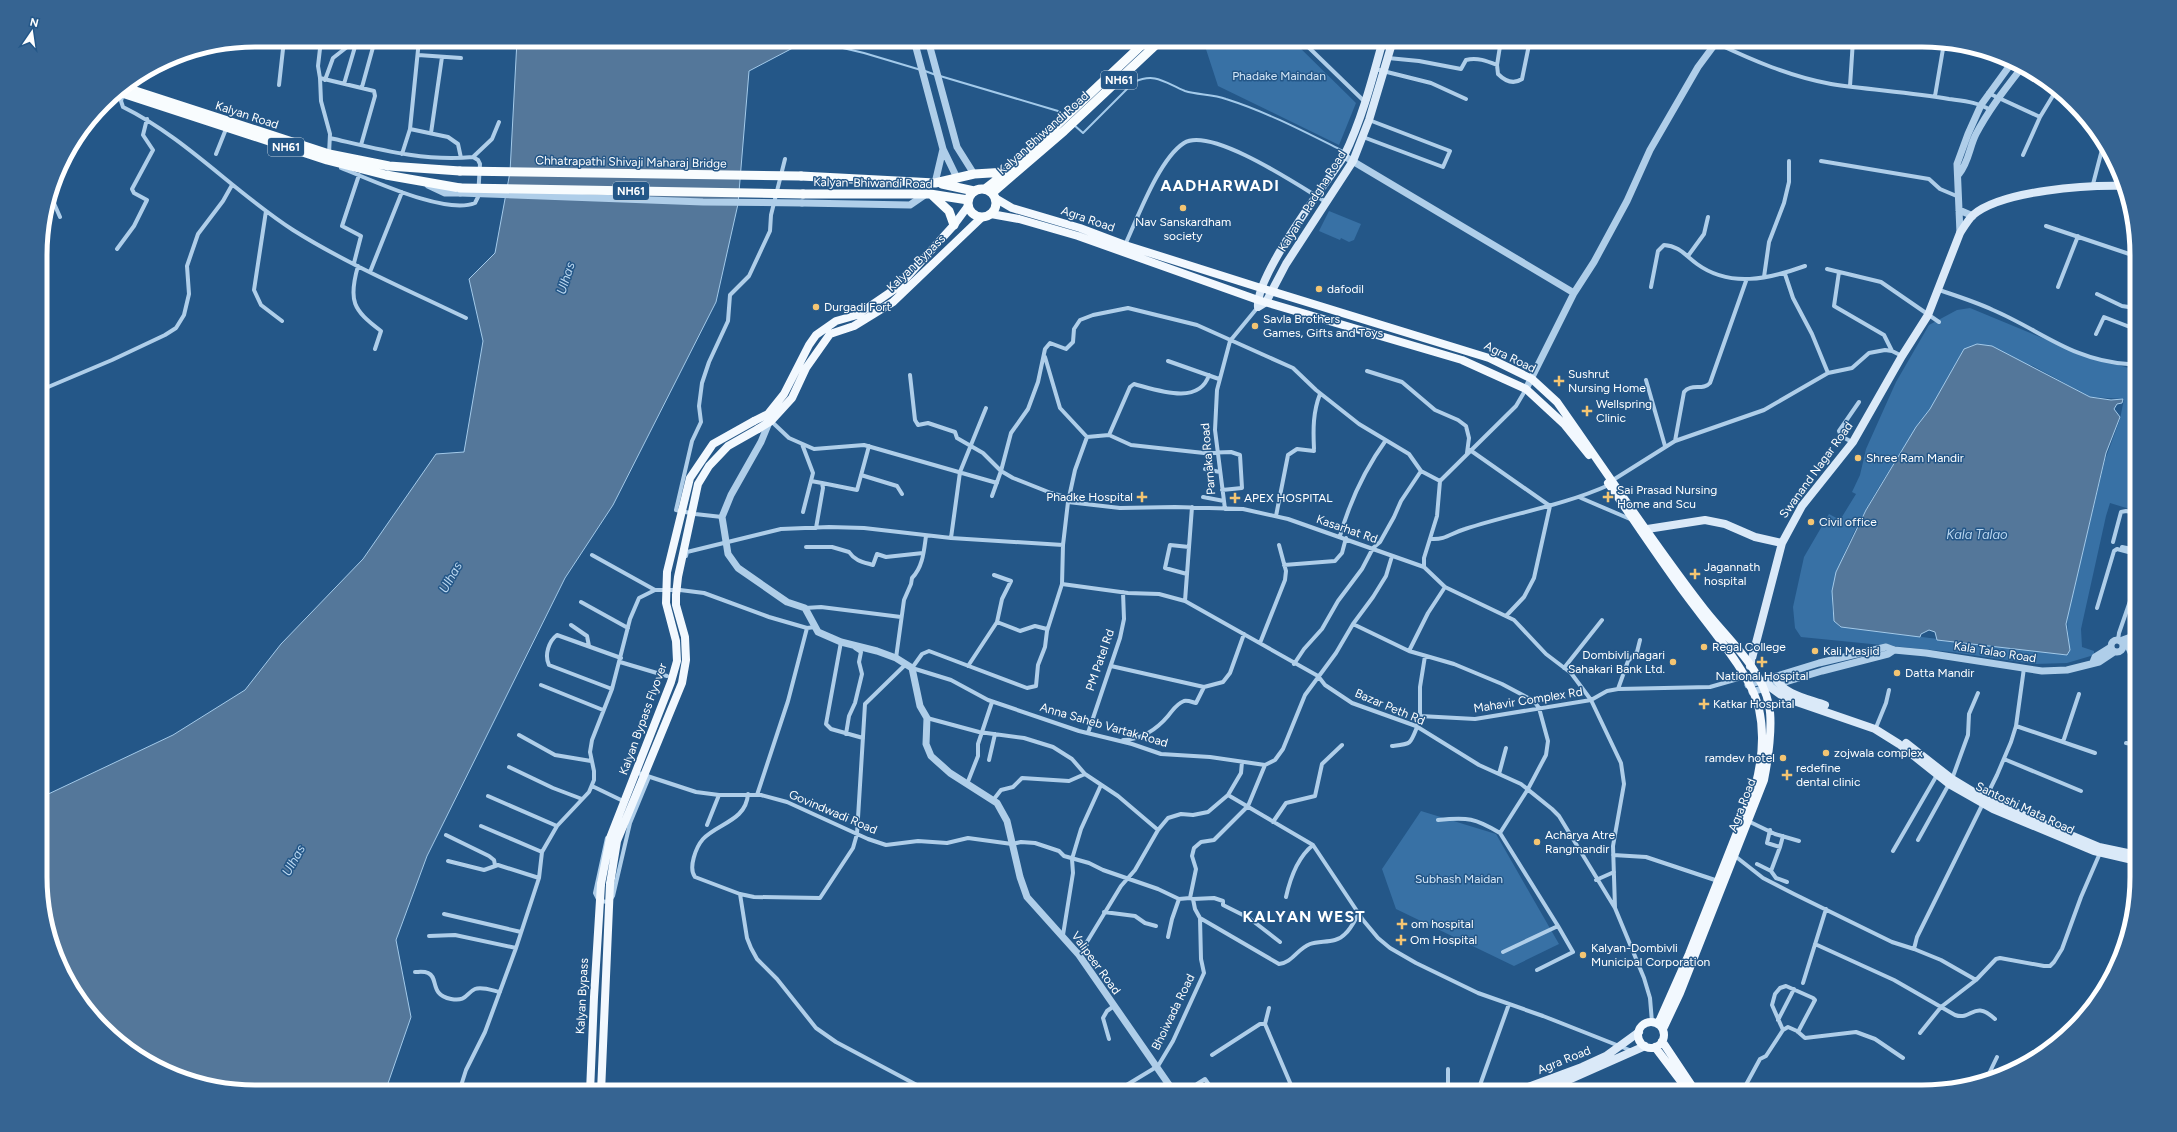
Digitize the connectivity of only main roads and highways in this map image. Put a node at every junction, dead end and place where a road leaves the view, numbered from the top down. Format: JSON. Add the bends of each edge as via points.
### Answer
{"nodes":[{"id":1,"x":1139,"y":47,"type":"edge"},
{"id":2,"x":1154,"y":47,"type":"edge"},
{"id":3,"x":1381,"y":47,"type":"edge"},
{"id":4,"x":1391,"y":47,"type":"edge"},
{"id":5,"x":126,"y":91,"type":"edge"},
{"id":6,"x":126,"y":92,"type":"edge"},
{"id":7,"x":343,"y":161,"type":"junction"},
{"id":8,"x":460,"y":171,"type":"joint"},
{"id":9,"x":1007,"y":172,"type":"junction"},
{"id":10,"x":802,"y":176,"type":"joint"},
{"id":11,"x":932,"y":182,"type":"junction"},
{"id":12,"x":2119,"y":188,"type":"edge"},
{"id":13,"x":974,"y":191,"type":"junction"},
{"id":14,"x":928,"y":194,"type":"junction"},
{"id":15,"x":991,"y":194,"type":"junction"},
{"id":16,"x":968,"y":203,"type":"junction"},
{"id":17,"x":991,"y":214,"type":"junction"},
{"id":18,"x":981,"y":218,"type":"junction"},
{"id":19,"x":954,"y":225,"type":"junction"},
{"id":20,"x":1296,"y":226,"type":"junction"},
{"id":21,"x":1305,"y":234,"type":"junction"},
{"id":22,"x":1261,"y":288,"type":"junction"},
{"id":23,"x":1272,"y":292,"type":"junction"},
{"id":24,"x":1266,"y":302,"type":"junction"},
{"id":25,"x":1258,"y":303,"type":"junction"},
{"id":26,"x":769,"y":417,"type":"junction"},
{"id":27,"x":1611,"y":483,"type":"junction"},
{"id":28,"x":1644,"y":530,"type":"junction"},
{"id":29,"x":1782,"y":543,"type":"junction"},
{"id":30,"x":1750,"y":666,"type":"junction"},
{"id":31,"x":1769,"y":683,"type":"junction"},
{"id":32,"x":1950,"y":782,"type":"junction"},
{"id":33,"x":1984,"y":801,"type":"junction"},
{"id":34,"x":2130,"y":854,"type":"edge"},
{"id":35,"x":2130,"y":859,"type":"edge"},
{"id":36,"x":599,"y":901,"type":"joint"},
{"id":37,"x":609,"y":902,"type":"joint"},
{"id":38,"x":1657,"y":1025,"type":"junction"},
{"id":39,"x":1639,"y":1032,"type":"junction"},
{"id":40,"x":1662,"y":1041,"type":"junction"},
{"id":41,"x":1645,"y":1046,"type":"junction"},
{"id":42,"x":1654,"y":1047,"type":"junction"},
{"id":43,"x":1608,"y":1059,"type":"junction"},
{"id":44,"x":1549,"y":1083,"type":"junction"},
{"id":45,"x":590,"y":1085,"type":"edge"},
{"id":46,"x":601,"y":1085,"type":"edge"},
{"id":47,"x":1542,"y":1085,"type":"edge"},
{"id":48,"x":1546,"y":1085,"type":"edge"},
{"id":49,"x":1684,"y":1085,"type":"edge"},
{"id":50,"x":1691,"y":1085,"type":"edge"}],
"edges":[{"from":1,"to":9,"type":"highway","name":"Kalyan Bhiwandi Road","number":"NH61"},
{"from":2,"to":15,"type":"highway","name":"Kalyan Bhiwandi Road","number":"NH61","via":[[1064,131]]},
{"from":3,"to":20,"type":"main road","name":"Kalyan - Padgha Road","via":[[1366,104],[1344,156]]},
{"from":4,"to":21,"type":"main road","name":"Kalyan - Padgha Road","via":[[1369,120],[1353,161]]},
{"from":5,"to":7,"type":"highway","name":"Kalyan Road","number":"NH61","via":[[329,154]]},
{"from":6,"to":7,"type":"highway","number":"NH61","via":[[226,129]]},
{"from":7,"to":8,"type":"highway","name":"Kalyan Road","number":"NH61"},
{"from":7,"to":14,"type":"highway","name":"Kalyan-Bhiwandi Road","number":"NH61","bridge":true,"via":[[386,175],[460,190],[802,199]]},
{"from":8,"to":10,"type":"highway","name":"Chhatrapathi Shivaji Maharaj Bridge","number":"NH61","bridge":true},
{"from":9,"to":11,"type":"highway","name":"Kalyan Bhiwandi Road","number":"NH61","via":[[974,174]]},
{"from":9,"to":15,"type":"highway","name":"Kalyan Bhiwandi Road","number":"NH61"},
{"from":10,"to":11,"type":"highway","name":"Kalyan Bhiwandi Road","number":"NH61"},
{"from":11,"to":13,"type":"highway"},
{"from":12,"to":29,"type":"main road","name":"Swanand Nagar Road","via":[[2067,189],[1976,214],[1960,233],[1928,315],[1853,442],[1802,506]]},
{"from":13,"to":15,"type":"highway","number":"NH61"},
{"from":13,"to":16,"type":"highway"},
{"from":14,"to":16,"type":"highway","name":"Kalyan-Bhiwandi Road","number":"NH61"},
{"from":14,"to":19,"type":"highway","via":[[949,211]]},
{"from":15,"to":17,"type":"highway","via":[[996,207]]},
{"from":15,"to":22,"type":"main road","name":"Agra Road","via":[[1012,208]]},
{"from":16,"to":18,"type":"highway","via":[[972,214]]},
{"from":16,"to":19,"type":"main road","name":"Kalyan Bypass"},
{"from":17,"to":18,"type":"highway"},
{"from":17,"to":25,"type":"main road","name":"Agra Road","via":[[1019,219],[1078,236]]},
{"from":18,"to":26,"type":"main road","name":"Kalyan Bypass","via":[[893,302],[854,326],[830,334],[806,368],[792,398]]},
{"from":19,"to":26,"type":"main road","name":"Kalyan Bypass","via":[[898,287],[857,315],[836,321],[816,335]]},
{"from":20,"to":21,"type":"main road"},
{"from":20,"to":22,"type":"main road","name":"Kalyan - Padgha Road"},
{"from":21,"to":23,"type":"main road","name":"Kalyan - Padgha Road"},
{"from":22,"to":23,"type":"main road","name":"Agra Road"},
{"from":22,"to":25,"type":"main road","name":"Kalyan - Padgha Road"},
{"from":23,"to":24,"type":"main road","name":"Kalyan - Padgha Road"},
{"from":23,"to":27,"type":"main road","name":"Agra Road","via":[[1489,358],[1532,379],[1557,402]]},
{"from":24,"to":25,"type":"main road","name":"Agra Road"},
{"from":24,"to":27,"type":"main road","name":"Agra Road","via":[[1462,360],[1526,389],[1564,424]]},
{"from":26,"to":36,"type":"main road","name":"Kalyan Bypass Flyover","bridge":true,"via":[[754,421],[713,444],[690,478],[667,572],[666,603],[676,641],[677,661],[610,838]]},
{"from":26,"to":37,"type":"main road","name":"Kalyan Bypass Flyover","bridge":true,"via":[[758,429],[728,446],[709,466],[698,484],[676,595],[686,660],[682,683],[617,841]]},
{"from":27,"to":28,"type":"main road","name":"Agra Road"},
{"from":27,"to":28,"type":"main road","name":"Agra Road","via":[[1632,519]]},
{"from":28,"to":29,"type":"main road","via":[[1705,520]]},
{"from":28,"to":30,"type":"main road","name":"Agra Road"},
{"from":28,"to":38,"type":"main road","name":"Agra Road","via":[[1748,685],[1759,708],[1763,741],[1761,764],[1755,786],[1689,954]]},
{"from":29,"to":30,"type":"main road","name":"Swanand Nagar Road"},
{"from":30,"to":31,"type":"main road","name":"Agra Road"},
{"from":31,"to":32,"type":"main road","name":"Santoshi Mata Road","via":[[1877,725],[1904,741]]},
{"from":31,"to":32,"type":"main road","name":"Santoshi Mata Road","via":[[1785,698],[1837,714],[1875,730],[1899,744],[1937,776]]},
{"from":31,"to":38,"type":"main road","name":"Agra Road","via":[[1768,760],[1764,780],[1677,1001]]},
{"from":32,"to":33,"type":"main road","name":"Santoshi Mata Road"},
{"from":33,"to":34,"type":"main road","name":"Santoshi Mata Road","via":[[2099,847]]},
{"from":33,"to":35,"type":"main road","name":"Santoshi Mata Road","via":[[2071,842],[2100,853]]},
{"from":36,"to":45,"type":"main road","name":"Kalyan Bypass"},
{"from":37,"to":46,"type":"main road","name":"Kalyan Bypass"},
{"from":38,"to":39,"type":"main road","via":[[1642,1026]]},
{"from":38,"to":40,"type":"main road","via":[[1664,1036]]},
{"from":39,"to":41,"type":"main road","via":[[1639,1039]]},
{"from":39,"to":43,"type":"main road","name":"Agra Road","via":[[1620,1045]]},
{"from":40,"to":42,"type":"main road"},
{"from":40,"to":50,"type":"main road"},
{"from":41,"to":42,"type":"main road"},
{"from":41,"to":43,"type":"main road","name":"Agra Road","via":[[1634,1052]]},
{"from":42,"to":49,"type":"main road"},
{"from":43,"to":44,"type":"main road","name":"Agra Road","via":[[1582,1067]]},
{"from":44,"to":47,"type":"main road","name":"Agra Road"},
{"from":44,"to":48,"type":"main road","name":"Agra Road"}]}
